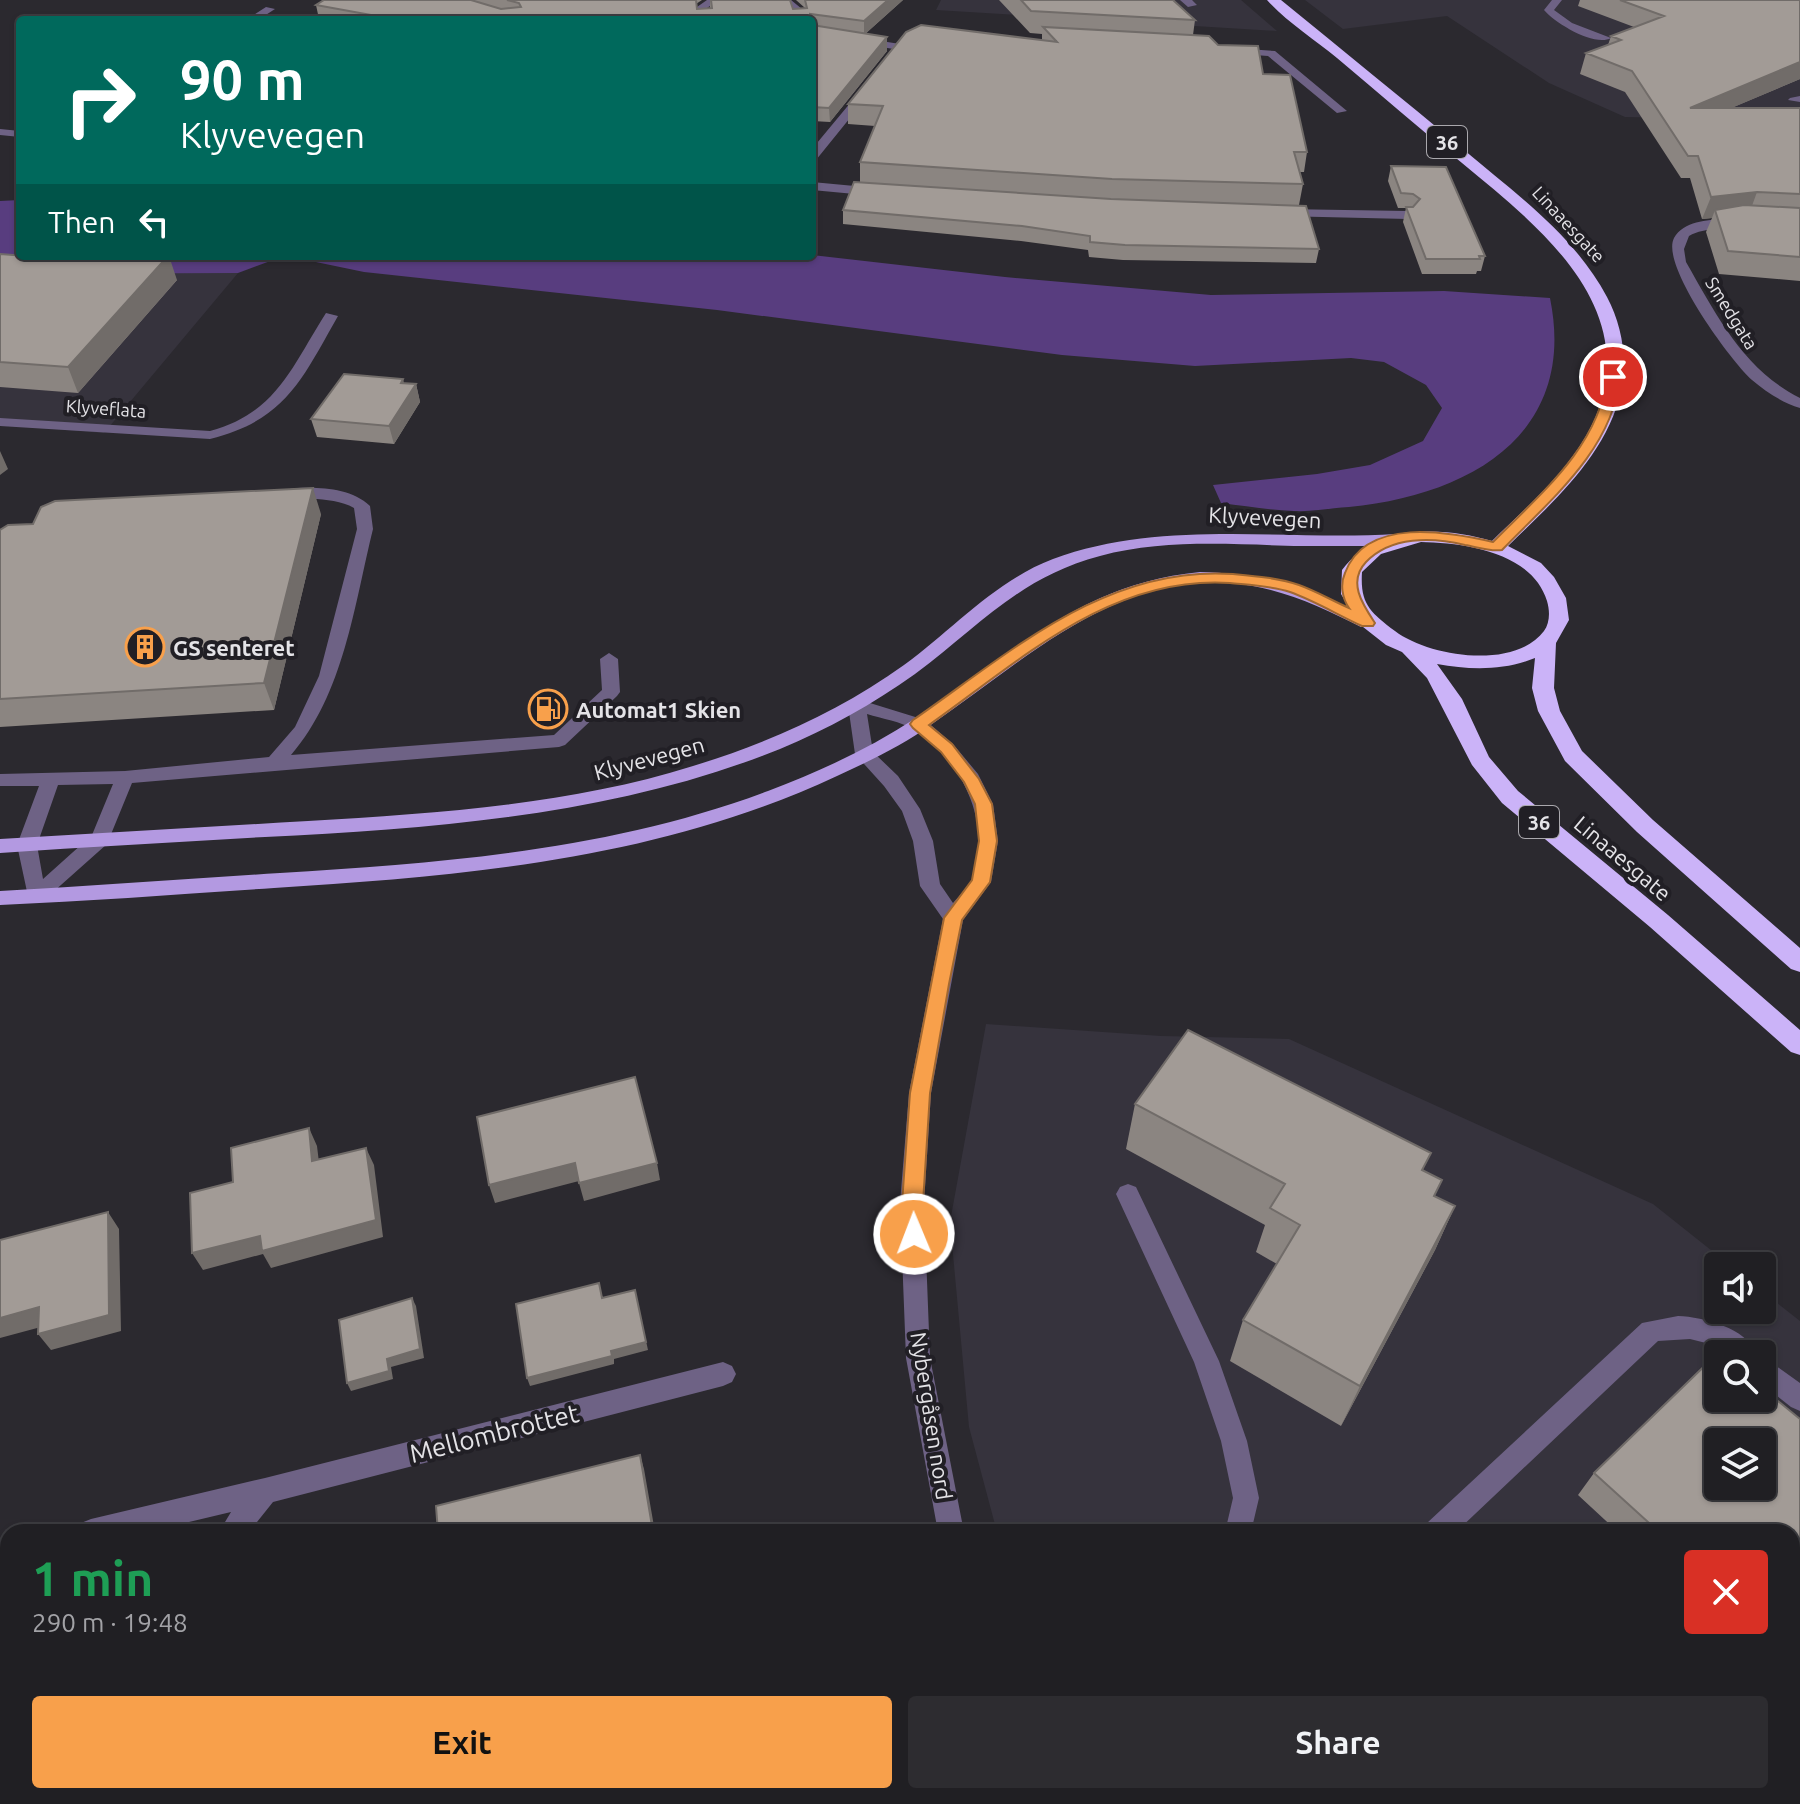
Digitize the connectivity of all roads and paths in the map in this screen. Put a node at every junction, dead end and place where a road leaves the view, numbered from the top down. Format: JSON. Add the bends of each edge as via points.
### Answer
{"nodes":[{"id":1,"x":714,"y":0,"type":"edge"},
{"id":2,"x":785,"y":0,"type":"edge"},
{"id":3,"x":1273,"y":0,"type":"edge"},
{"id":4,"x":1557,"y":0,"type":"edge"},
{"id":5,"x":270,"y":9,"type":"dead end"},
{"id":6,"x":258,"y":16,"type":"edge"},
{"id":7,"x":702,"y":16,"type":"edge"},
{"id":8,"x":799,"y":16,"type":"edge"},
{"id":9,"x":816,"y":33,"type":"edge"},
{"id":10,"x":1606,"y":38,"type":"dead end"},
{"id":11,"x":1214,"y":50,"type":"edge"},
{"id":12,"x":891,"y":59,"type":"edge"},
{"id":13,"x":872,"y":83,"type":"edge"},
{"id":14,"x":1341,"y":111,"type":"dead end"},
{"id":15,"x":816,"y":152,"type":"edge"},
{"id":16,"x":816,"y":186,"type":"edge"},
{"id":17,"x":885,"y":193,"type":"edge"},
{"id":18,"x":1266,"y":213,"type":"edge"},
{"id":19,"x":1408,"y":215,"type":"edge"},
{"id":20,"x":1748,"y":223,"type":"edge"},
{"id":21,"x":331,"y":316,"type":"dead end"},
{"id":22,"x":1800,"y":404,"type":"edge"},
{"id":23,"x":0,"y":422,"type":"edge"},
{"id":24,"x":266,"y":493,"type":"edge"},
{"id":25,"x":1396,"y":539,"type":"junction"},
{"id":26,"x":1496,"y":547,"type":"junction"},
{"id":27,"x":1367,"y":623,"type":"junction"},
{"id":28,"x":1546,"y":642,"type":"junction"},
{"id":29,"x":1412,"y":651,"type":"junction"},
{"id":30,"x":609,"y":659,"type":"dead end"},
{"id":31,"x":857,"y":705,"type":"junction"},
{"id":32,"x":919,"y":724,"type":"junction"},
{"id":33,"x":864,"y":754,"type":"junction"},
{"id":34,"x":274,"y":763,"type":"junction"},
{"id":35,"x":125,"y":777,"type":"junction"},
{"id":36,"x":51,"y":779,"type":"junction"},
{"id":37,"x":0,"y":780,"type":"edge"},
{"id":38,"x":100,"y":839,"type":"junction"},
{"id":39,"x":27,"y":845,"type":"junction"},
{"id":40,"x":0,"y":846,"type":"edge"},
{"id":41,"x":36,"y":896,"type":"junction"},
{"id":42,"x":0,"y":898,"type":"edge"},
{"id":43,"x":953,"y":918,"type":"junction"},
{"id":44,"x":1800,"y":962,"type":"edge"},
{"id":45,"x":1800,"y":1045,"type":"edge"},
{"id":46,"x":1128,"y":1194,"type":"dead end"},
{"id":47,"x":1725,"y":1340,"type":"edge"},
{"id":48,"x":723,"y":1374,"type":"dead end"},
{"id":49,"x":1776,"y":1379,"type":"edge"},
{"id":50,"x":1800,"y":1399,"type":"edge"},
{"id":51,"x":265,"y":1491,"type":"junction"},
{"id":52,"x":125,"y":1524,"type":"edge"},
{"id":53,"x":238,"y":1524,"type":"edge"},
{"id":54,"x":949,"y":1524,"type":"edge"},
{"id":55,"x":1240,"y":1524,"type":"edge"},
{"id":56,"x":1453,"y":1524,"type":"edge"}],
"edges":[{"from":1,"to":7,"type":"street","via":[[702,7]]},
{"from":2,"to":8,"type":"street"},
{"from":3,"to":26,"type":"highway","name":"Linaaesgate","number":"36","via":[[1545,229],[1595,289],[1611,325],[1612,395],[1590,446]]},
{"from":4,"to":10,"type":"street","via":[[1549,10],[1554,17]]},
{"from":5,"to":6,"type":"street"},
{"from":9,"to":12,"type":"street","via":[[905,44]]},
{"from":11,"to":14,"type":"street","via":[[1271,53]]},
{"from":13,"to":15,"type":"street"},
{"from":16,"to":17,"type":"street"},
{"from":18,"to":19,"type":"street"},
{"from":20,"to":22,"type":"street","name":"Smedgata","via":[[1699,225],[1678,241],[1679,262],[1738,361],[1772,390]]},
{"from":21,"to":23,"type":"street","name":"Klyveflata","via":[[288,388],[258,419],[235,431],[210,435]]},
{"from":24,"to":34,"type":"street","via":[[348,496],[362,506],[365,529],[328,676],[303,730]]},
{"from":25,"to":26,"type":"highway","name":"Linaaesgate","via":[[1445,536]]},
{"from":25,"to":27,"type":"highway","name":"Linaaesgate","via":[[1355,564],[1349,583],[1353,603]]},
{"from":25,"to":31,"type":"main road","name":"Klyvevegen","via":[[1342,544],[1162,539],[1056,563],[1018,585]]},
{"from":26,"to":28,"type":"highway","name":"Linaaesgate","via":[[1541,574],[1554,591],[1559,618]]},
{"from":27,"to":29,"type":"highway","name":"Linaaesgate","number":"36"},
{"from":27,"to":32,"type":"main road","via":[[1294,588],[1257,580],[1188,579],[1141,587],[1066,621]]},
{"from":28,"to":29,"type":"highway","name":"Linaaesgate","number":"36","via":[[1515,657],[1473,663]]},
{"from":28,"to":44,"type":"highway","name":"Linaaesgate","via":[[1546,700],[1573,756]]},
{"from":29,"to":45,"type":"highway","name":"Linaaesgate","number":"36","via":[[1434,673],[1480,760],[1510,797]]},
{"from":30,"to":34,"type":"street","via":[[611,692],[559,741]]},
{"from":31,"to":32,"type":"street","name":"Nybergåsen nord"},
{"from":31,"to":33,"type":"street"},
{"from":31,"to":38,"type":"main road","name":"Klyvevegen","via":[[697,772],[525,811]]},
{"from":32,"to":33,"type":"main road"},
{"from":32,"to":43,"type":"street","name":"Nybergåsen nord","via":[[947,748],[984,804],[988,841],[981,882]]},
{"from":33,"to":41,"type":"main road","via":[[719,816],[631,841],[540,858]]},
{"from":33,"to":43,"type":"street","via":[[911,809],[930,886]]},
{"from":34,"to":35,"type":"street"},
{"from":35,"to":36,"type":"street"},
{"from":35,"to":38,"type":"street"},
{"from":36,"to":37,"type":"street"},
{"from":36,"to":39,"type":"street"},
{"from":38,"to":39,"type":"main road","name":"Klyvevegen"},
{"from":38,"to":41,"type":"street"},
{"from":39,"to":40,"type":"main road","name":"Klyvevegen"},
{"from":39,"to":41,"type":"street"},
{"from":41,"to":42,"type":"main road"},
{"from":43,"to":54,"type":"street","name":"Nybergåsen nord","via":[[920,1093],[912,1203],[918,1358]]},
{"from":46,"to":55,"type":"street","via":[[1206,1361],[1234,1441],[1246,1498]]},
{"from":47,"to":56,"type":"street","via":[[1703,1329],[1676,1325],[1651,1331]]},
{"from":48,"to":51,"type":"street","name":"Mellombrottet"},
{"from":49,"to":50,"type":"street"},
{"from":51,"to":52,"type":"street","name":"Mellombrottet"},
{"from":51,"to":53,"type":"street"}]}
